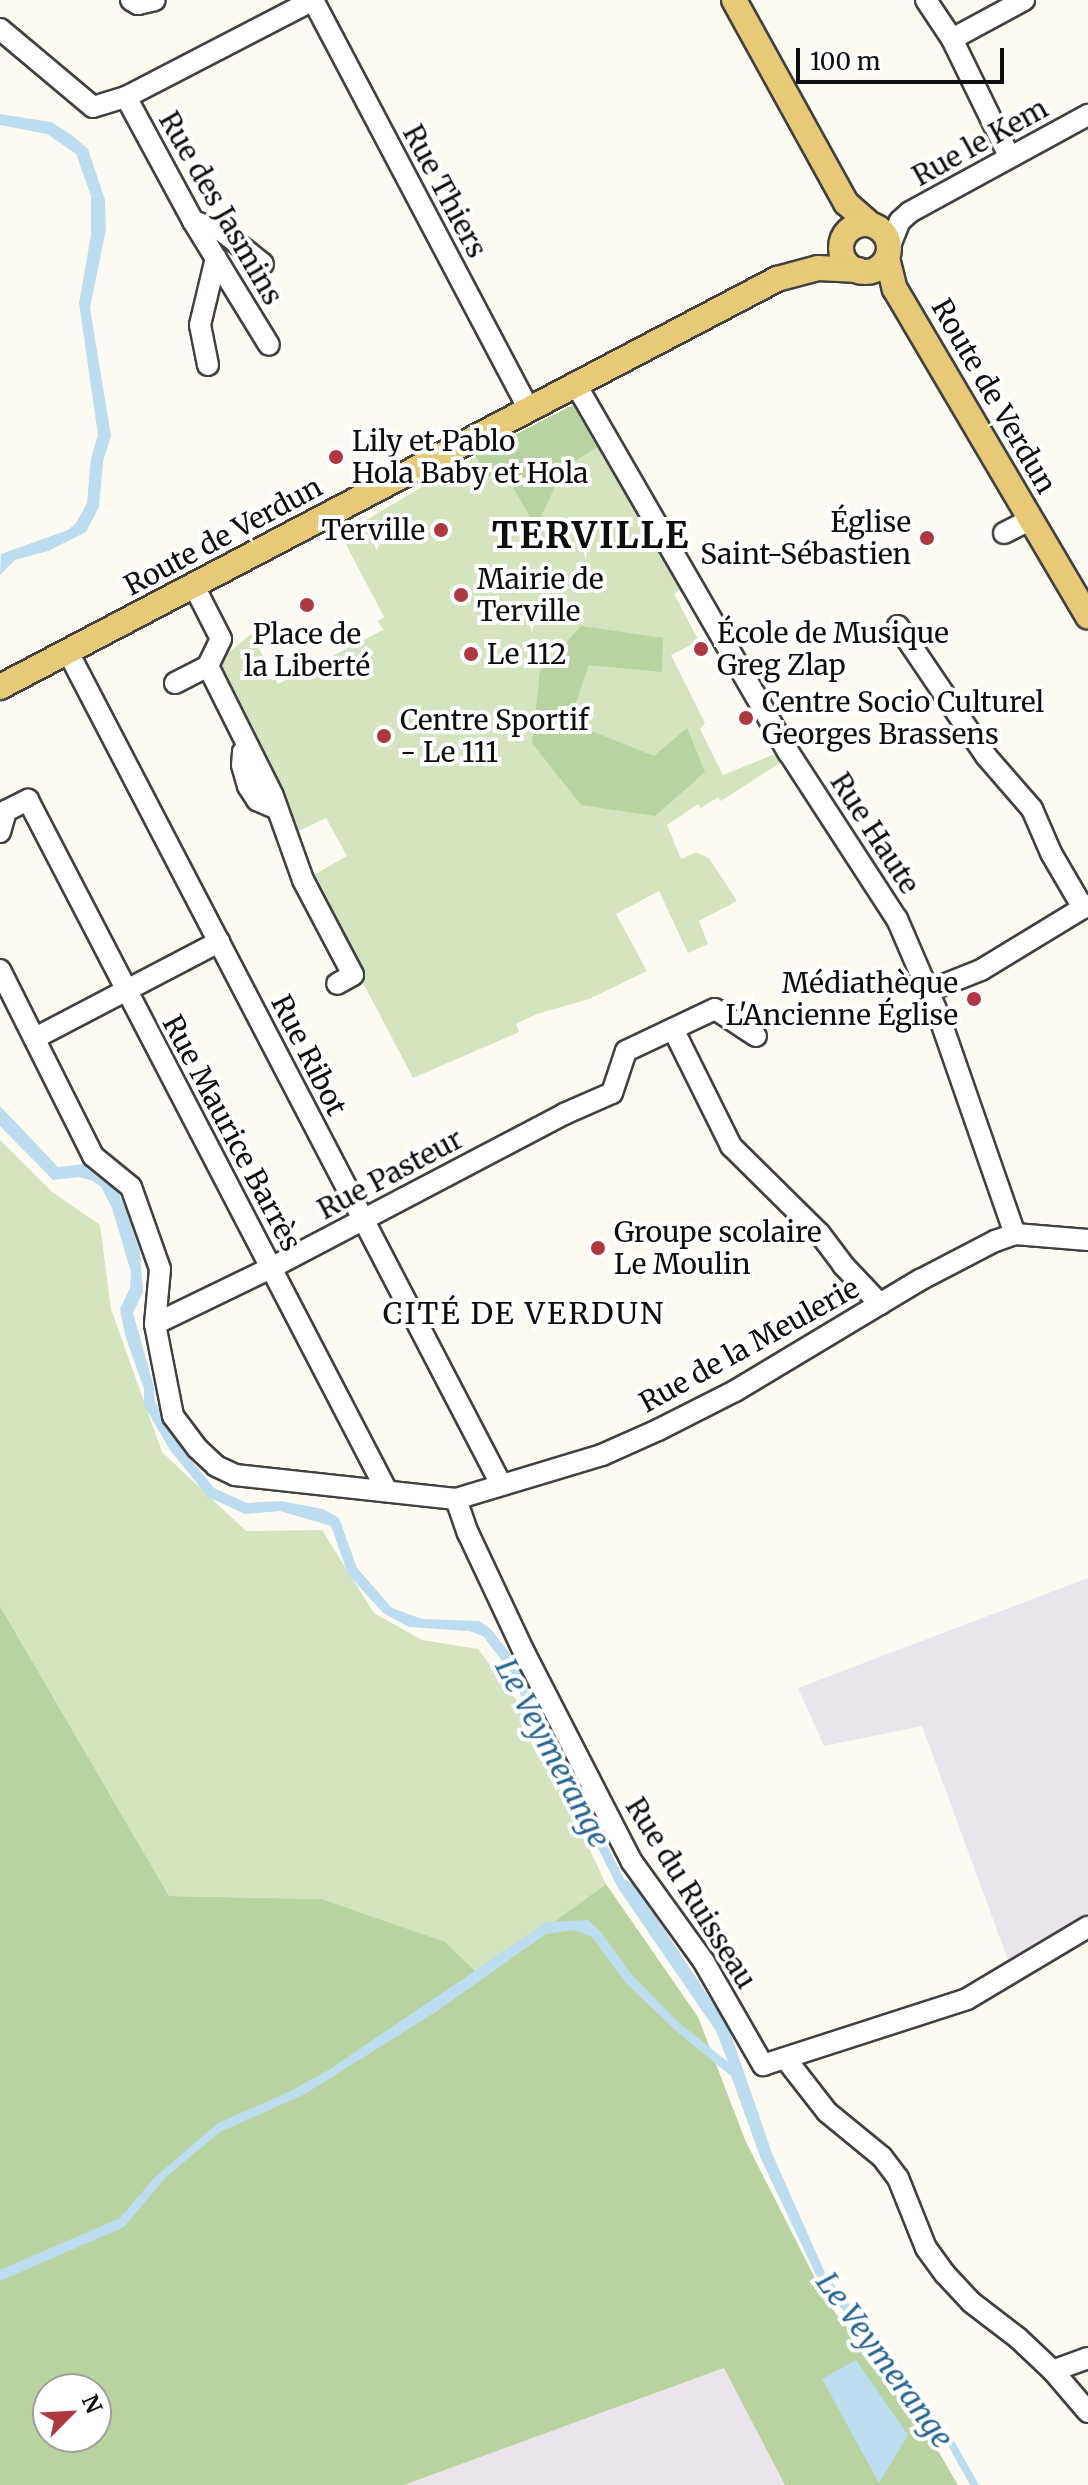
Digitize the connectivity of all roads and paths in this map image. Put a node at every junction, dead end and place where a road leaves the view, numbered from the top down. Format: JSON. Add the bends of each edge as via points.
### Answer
{"nodes":[{"id":1,"x":313,"y":0,"type":"edge"},
{"id":2,"x":734,"y":0,"type":"edge"},
{"id":3,"x":926,"y":0,"type":"edge"},
{"id":4,"x":1024,"y":0,"type":"edge"},
{"id":5,"x":0,"y":29,"type":"edge"},
{"id":6,"x":952,"y":39,"type":"junction"},
{"id":7,"x":126,"y":97,"type":"junction"},
{"id":8,"x":1088,"y":115,"type":"edge"},
{"id":9,"x":1009,"y":156,"type":"junction"},
{"id":10,"x":193,"y":221,"type":"junction"},
{"id":11,"x":900,"y":221,"type":"junction"},
{"id":12,"x":859,"y":232,"type":"junction"},
{"id":13,"x":888,"y":253,"type":"junction"},
{"id":14,"x":216,"y":258,"type":"junction"},
{"id":15,"x":263,"y":264,"type":"dead end"},
{"id":16,"x":818,"y":268,"type":"junction"},
{"id":17,"x":862,"y":271,"type":"junction"},
{"id":18,"x":895,"y":289,"type":"junction"},
{"id":19,"x":269,"y":345,"type":"dead end"},
{"id":20,"x":208,"y":365,"type":"dead end"},
{"id":21,"x":575,"y":383,"type":"junction"},
{"id":22,"x":528,"y":408,"type":"junction"},
{"id":23,"x":1031,"y":519,"type":"junction"},
{"id":24,"x":1004,"y":533,"type":"dead end"},
{"id":25,"x":194,"y":586,"type":"junction"},
{"id":26,"x":1088,"y":616,"type":"edge"},
{"id":27,"x":898,"y":626,"type":"dead end"},
{"id":28,"x":68,"y":652,"type":"junction"},
{"id":29,"x":208,"y":666,"type":"junction"},
{"id":30,"x":175,"y":683,"type":"dead end"},
{"id":31,"x":5,"y":685,"type":"edge"},
{"id":32,"x":0,"y":832,"type":"edge"},
{"id":33,"x":1086,"y":906,"type":"edge"},
{"id":34,"x":219,"y":942,"type":"junction"},
{"id":35,"x":0,"y":970,"type":"edge"},
{"id":36,"x":337,"y":984,"type":"dead end"},
{"id":37,"x":126,"y":989,"type":"junction"},
{"id":38,"x":928,"y":991,"type":"junction"},
{"id":39,"x":673,"y":1029,"type":"junction"},
{"id":40,"x":756,"y":1036,"type":"dead end"},
{"id":41,"x":35,"y":1038,"type":"junction"},
{"id":42,"x":363,"y":1220,"type":"junction"},
{"id":43,"x":1015,"y":1234,"type":"junction"},
{"id":44,"x":1088,"y":1240,"type":"edge"},
{"id":45,"x":271,"y":1268,"type":"junction"},
{"id":46,"x":880,"y":1304,"type":"junction"},
{"id":47,"x":155,"y":1324,"type":"junction"},
{"id":48,"x":501,"y":1484,"type":"junction"},
{"id":49,"x":387,"y":1491,"type":"junction"},
{"id":50,"x":456,"y":1499,"type":"junction"},
{"id":51,"x":1088,"y":1927,"type":"edge"},
{"id":52,"x":785,"y":2058,"type":"junction"},
{"id":53,"x":1088,"y":2358,"type":"edge"},
{"id":54,"x":1053,"y":2371,"type":"junction"},
{"id":55,"x":1088,"y":2412,"type":"edge"}],
"edges":[{"from":1,"to":7,"type":"street"},
{"from":1,"to":22,"type":"street","name":"Rue Thiers"},
{"from":2,"to":12,"type":"main road"},
{"from":3,"to":6,"type":"street"},
{"from":4,"to":6,"type":"street"},
{"from":5,"to":7,"type":"street","via":[[93,107]]},
{"from":6,"to":9,"type":"street"},
{"from":7,"to":10,"type":"street","name":"Rue des Jasmins"},
{"from":8,"to":9,"type":"street","name":"Rue le Kem"},
{"from":9,"to":11,"type":"street","name":"Rue le Kem"},
{"from":10,"to":14,"type":"street","name":"Rue des Jasmins"},
{"from":10,"to":15,"type":"street","via":[[223,232]]},
{"from":11,"to":12,"type":"street","name":"Rue le Kem"},
{"from":11,"to":13,"type":"street","name":"Rue le Kem"},
{"from":12,"to":13,"type":"main road","via":[[886,235]]},
{"from":12,"to":16,"type":"main road","name":"Route de Verdun"},
{"from":12,"to":17,"type":"main road","via":[[846,261]]},
{"from":13,"to":17,"type":"main road","via":[[878,268]]},
{"from":13,"to":18,"type":"main road","name":"Route de Verdun"},
{"from":14,"to":19,"type":"street","name":"Rue des Jasmins"},
{"from":14,"to":20,"type":"street","via":[[200,325]]},
{"from":16,"to":17,"type":"main road","name":"Route de Verdun"},
{"from":16,"to":21,"type":"main road","name":"Route de Verdun","via":[[777,279]]},
{"from":17,"to":18,"type":"main road","name":"Route de Verdun"},
{"from":18,"to":23,"type":"main road","name":"Route de Verdun"},
{"from":21,"to":22,"type":"main road","name":"Route de Verdun"},
{"from":21,"to":38,"type":"street","name":"Rue Haute","via":[[789,753],[897,919]]},
{"from":22,"to":25,"type":"main road","name":"Route de Verdun"},
{"from":23,"to":24,"type":"street"},
{"from":23,"to":26,"type":"main road","name":"Route de Verdun"},
{"from":25,"to":28,"type":"main road","name":"Route de Verdun"},
{"from":25,"to":29,"type":"street","via":[[221,639]]},
{"from":27,"to":33,"type":"street","via":[[986,756],[1032,809],[1051,853]]},
{"from":28,"to":31,"type":"main road","name":"Route de Verdun"},
{"from":28,"to":34,"type":"street","name":"Rue Ribot"},
{"from":29,"to":30,"type":"street"},
{"from":29,"to":36,"type":"street","via":[[277,809],[303,880],[353,975]]},
{"from":32,"to":37,"type":"street","name":"Rue Maurice Barrès","via":[[6,811],[28,800]]},
{"from":33,"to":38,"type":"street","via":[[981,970]]},
{"from":34,"to":37,"type":"street"},
{"from":34,"to":42,"type":"street","name":"Rue Ribot"},
{"from":35,"to":41,"type":"street"},
{"from":37,"to":41,"type":"street"},
{"from":37,"to":45,"type":"street","name":"Rue Maurice Barrès"},
{"from":38,"to":43,"type":"street","name":"Rue Haute"},
{"from":39,"to":40,"type":"street","via":[[715,1009]]},
{"from":39,"to":42,"type":"street","name":"Rue Pasteur","via":[[626,1051],[612,1093]]},
{"from":39,"to":46,"type":"street","via":[[731,1146],[820,1234]]},
{"from":41,"to":47,"type":"street","via":[[93,1156],[131,1187],[160,1269]]},
{"from":42,"to":45,"type":"street","name":"Rue Pasteur"},
{"from":42,"to":48,"type":"street","name":"Rue Ribot"},
{"from":43,"to":44,"type":"street"},
{"from":43,"to":46,"type":"street","name":"Rue de la Meulerie"},
{"from":45,"to":47,"type":"street","name":"Rue Pasteur"},
{"from":45,"to":49,"type":"street","name":"Rue Maurice Barrès"},
{"from":46,"to":48,"type":"street","name":"Rue de la Meulerie","via":[[735,1391],[658,1430],[602,1455]]},
{"from":47,"to":49,"type":"street","via":[[173,1416],[216,1466],[235,1475],[292,1484]]},
{"from":48,"to":50,"type":"street","name":"Rue de la Meulerie"},
{"from":49,"to":50,"type":"street"},
{"from":50,"to":52,"type":"street","name":"Rue du Ruisseau","via":[[525,1654],[632,1862],[704,1962],[763,2065]]},
{"from":51,"to":52,"type":"street","via":[[967,1999]]},
{"from":52,"to":54,"type":"street","via":[[827,2112],[890,2167],[926,2248],[945,2274]]},
{"from":53,"to":54,"type":"street"},
{"from":54,"to":55,"type":"street"}]}
